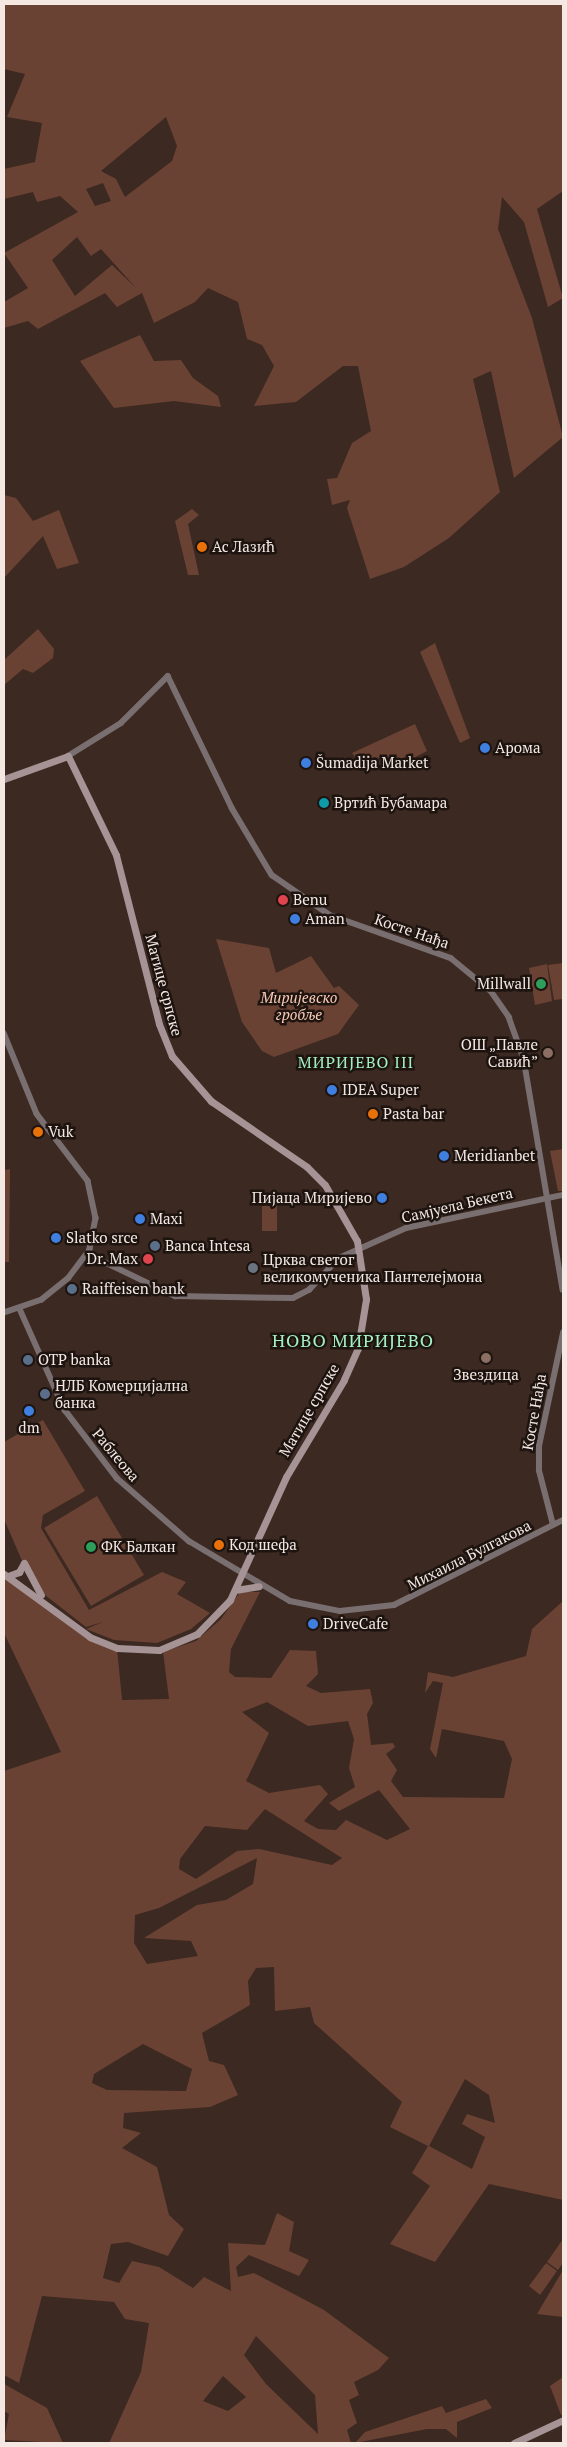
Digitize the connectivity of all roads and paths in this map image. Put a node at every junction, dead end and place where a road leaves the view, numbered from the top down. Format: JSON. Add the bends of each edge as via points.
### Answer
{"nodes":[{"id":1,"x":68,"y":756,"type":"junction"},
{"id":2,"x":4,"y":778,"type":"edge"},
{"id":3,"x":4,"y":1033,"type":"edge"},
{"id":4,"x":563,"y":1195,"type":"edge"},
{"id":5,"x":549,"y":1198,"type":"junction"},
{"id":6,"x":359,"y":1248,"type":"junction"},
{"id":7,"x":88,"y":1254,"type":"junction"},
{"id":8,"x":563,"y":1290,"type":"edge"},
{"id":9,"x":20,"y":1309,"type":"junction"},
{"id":10,"x":4,"y":1313,"type":"edge"},
{"id":11,"x":563,"y":1333,"type":"edge"},
{"id":12,"x":563,"y":1520,"type":"edge"},
{"id":13,"x":553,"y":1525,"type":"junction"},
{"id":14,"x":25,"y":1569,"type":"junction"},
{"id":15,"x":6,"y":1575,"type":"edge"},
{"id":16,"x":242,"y":1575,"type":"junction"},
{"id":17,"x":21,"y":1583,"type":"junction"},
{"id":18,"x":259,"y":1586,"type":"junction"},
{"id":19,"x":235,"y":1590,"type":"junction"},
{"id":20,"x":42,"y":1598,"type":"junction"},
{"id":21,"x":563,"y":2420,"type":"edge"},
{"id":22,"x":514,"y":2443,"type":"edge"}],
"edges":[{"from":1,"to":2,"type":"main road"},
{"from":1,"to":5,"type":"street","name":"Косте Нађа","via":[[121,723],[168,676],[232,808],[272,875],[330,915],[451,958],[478,978],[507,1013],[524,1059]]},
{"from":1,"to":6,"type":"main road","name":"Матице српске","via":[[116,855],[156,1015],[172,1056],[211,1101],[315,1174],[349,1222]]},
{"from":3,"to":7,"type":"street","via":[[33,1106],[77,1163],[91,1188],[96,1218]]},
{"from":4,"to":5,"type":"street","name":"Самјуела Бекета"},
{"from":5,"to":6,"type":"street","name":"Самјуела Бекета","via":[[412,1226]]},
{"from":5,"to":8,"type":"street","name":"Косте Нађа"},
{"from":6,"to":7,"type":"street","name":"Самјуела Бекета","via":[[334,1260],[305,1294],[286,1298],[175,1296]]},
{"from":6,"to":16,"type":"main road","name":"Матице српске","via":[[366,1299],[358,1348],[286,1477]]},
{"from":7,"to":9,"type":"street","via":[[60,1286]]},
{"from":9,"to":10,"type":"street"},
{"from":9,"to":16,"type":"street","name":"Раблеова","via":[[59,1398],[103,1463],[165,1522]]},
{"from":11,"to":13,"type":"street","name":"Косте Нађа","via":[[539,1446],[539,1471]]},
{"from":12,"to":13,"type":"street","name":"Михаила Булгакова"},
{"from":13,"to":18,"type":"street","name":"Михаила Булгакова","via":[[427,1592],[384,1608],[328,1610],[296,1603]]},
{"from":14,"to":15,"type":"main road"},
{"from":14,"to":17,"type":"main road"},
{"from":14,"to":20,"type":"main road"},
{"from":15,"to":17,"type":"main road","name":"Матице српске"},
{"from":16,"to":18,"type":"street","name":"Михаила Булгакова"},
{"from":16,"to":19,"type":"main road","name":"Матице српске"},
{"from":17,"to":20,"type":"main road","name":"Матице српске"},
{"from":18,"to":19,"type":"main road"},
{"from":19,"to":20,"type":"main road","name":"Матице српске","via":[[214,1620],[197,1634],[151,1650],[118,1648],[90,1637]]},
{"from":21,"to":22,"type":"main road"}]}
